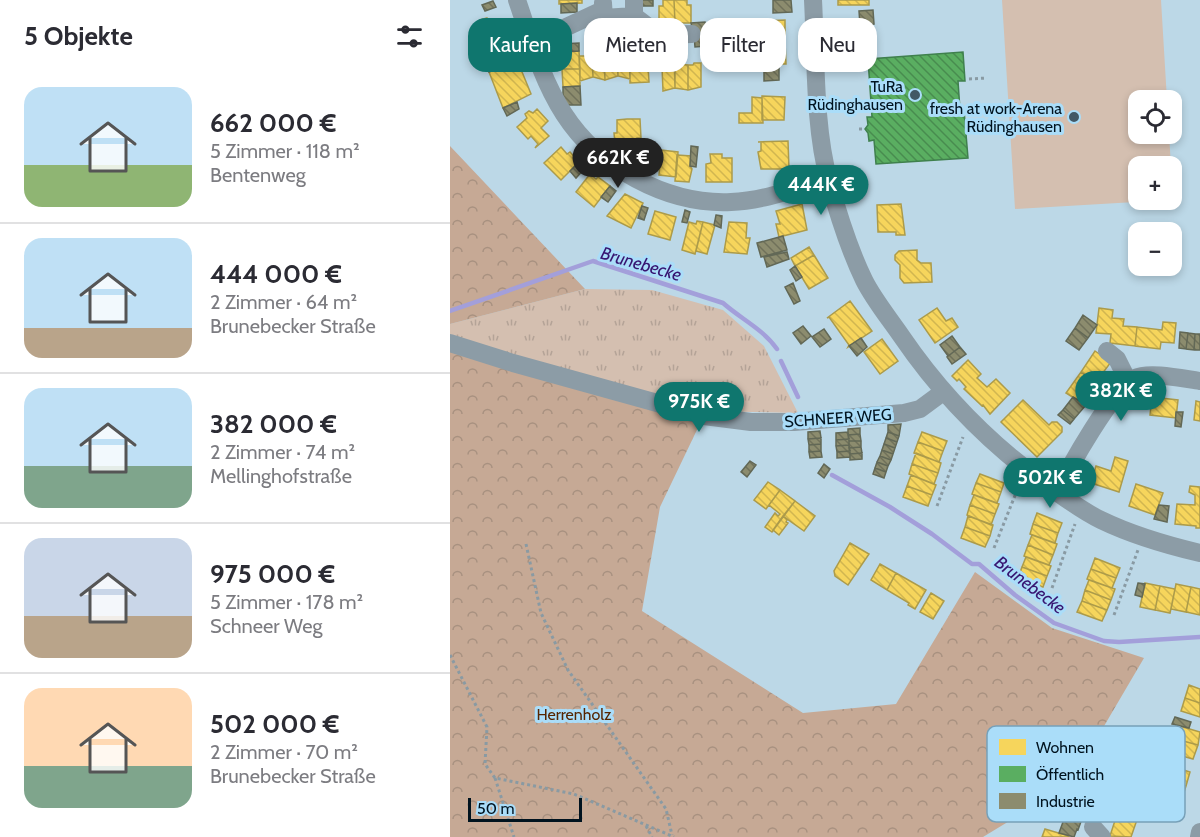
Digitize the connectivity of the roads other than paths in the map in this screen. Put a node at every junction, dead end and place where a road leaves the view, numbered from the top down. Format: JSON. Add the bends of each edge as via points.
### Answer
{"nodes":[{"id":1,"x":517,"y":0,"type":"edge"},
{"id":2,"x":813,"y":0,"type":"edge"},
{"id":3,"x":603,"y":5,"type":"edge"},
{"id":4,"x":634,"y":8,"type":"edge"},
{"id":5,"x":523,"y":18,"type":"edge"},
{"id":6,"x":572,"y":22,"type":"edge"},
{"id":7,"x":692,"y":34,"type":"dead end"},
{"id":8,"x":543,"y":72,"type":"edge"},
{"id":9,"x":829,"y":179,"type":"junction"},
{"id":10,"x":450,"y":343,"type":"edge"},
{"id":11,"x":1107,"y":351,"type":"dead end"},
{"id":12,"x":1200,"y":381,"type":"edge"},
{"id":13,"x":1129,"y":383,"type":"junction"},
{"id":14,"x":944,"y":392,"type":"junction"},
{"id":15,"x":1057,"y":492,"type":"junction"},
{"id":16,"x":1200,"y":553,"type":"edge"},
{"id":17,"x":1200,"y":832,"type":"edge"},
{"id":18,"x":1199,"y":837,"type":"edge"}],
"edges":[{"from":1,"to":5,"type":"street"},
{"from":2,"to":9,"type":"street","via":[[825,54]]},
{"from":3,"to":4,"type":"street","via":[[604,18]]},
{"from":3,"to":6,"type":"street"},
{"from":4,"to":7,"type":"street","via":[[659,35]]},
{"from":8,"to":9,"type":"street","via":[[553,96],[580,135],[616,167],[651,188],[693,200],[731,202]]},
{"from":9,"to":14,"type":"street","via":[[864,280]]},
{"from":10,"to":14,"type":"street","name":"SCHNEER WEG","via":[[704,416],[751,422],[904,413],[920,409]]},
{"from":11,"to":13,"type":"street","via":[[1117,359]]},
{"from":12,"to":13,"type":"street","via":[[1143,376]]},
{"from":13,"to":15,"type":"street","via":[[1073,461]]},
{"from":14,"to":15,"type":"street","via":[[969,421]]},
{"from":15,"to":16,"type":"street","via":[[1099,519],[1143,537]]},
{"from":17,"to":18,"type":"street"}]}
